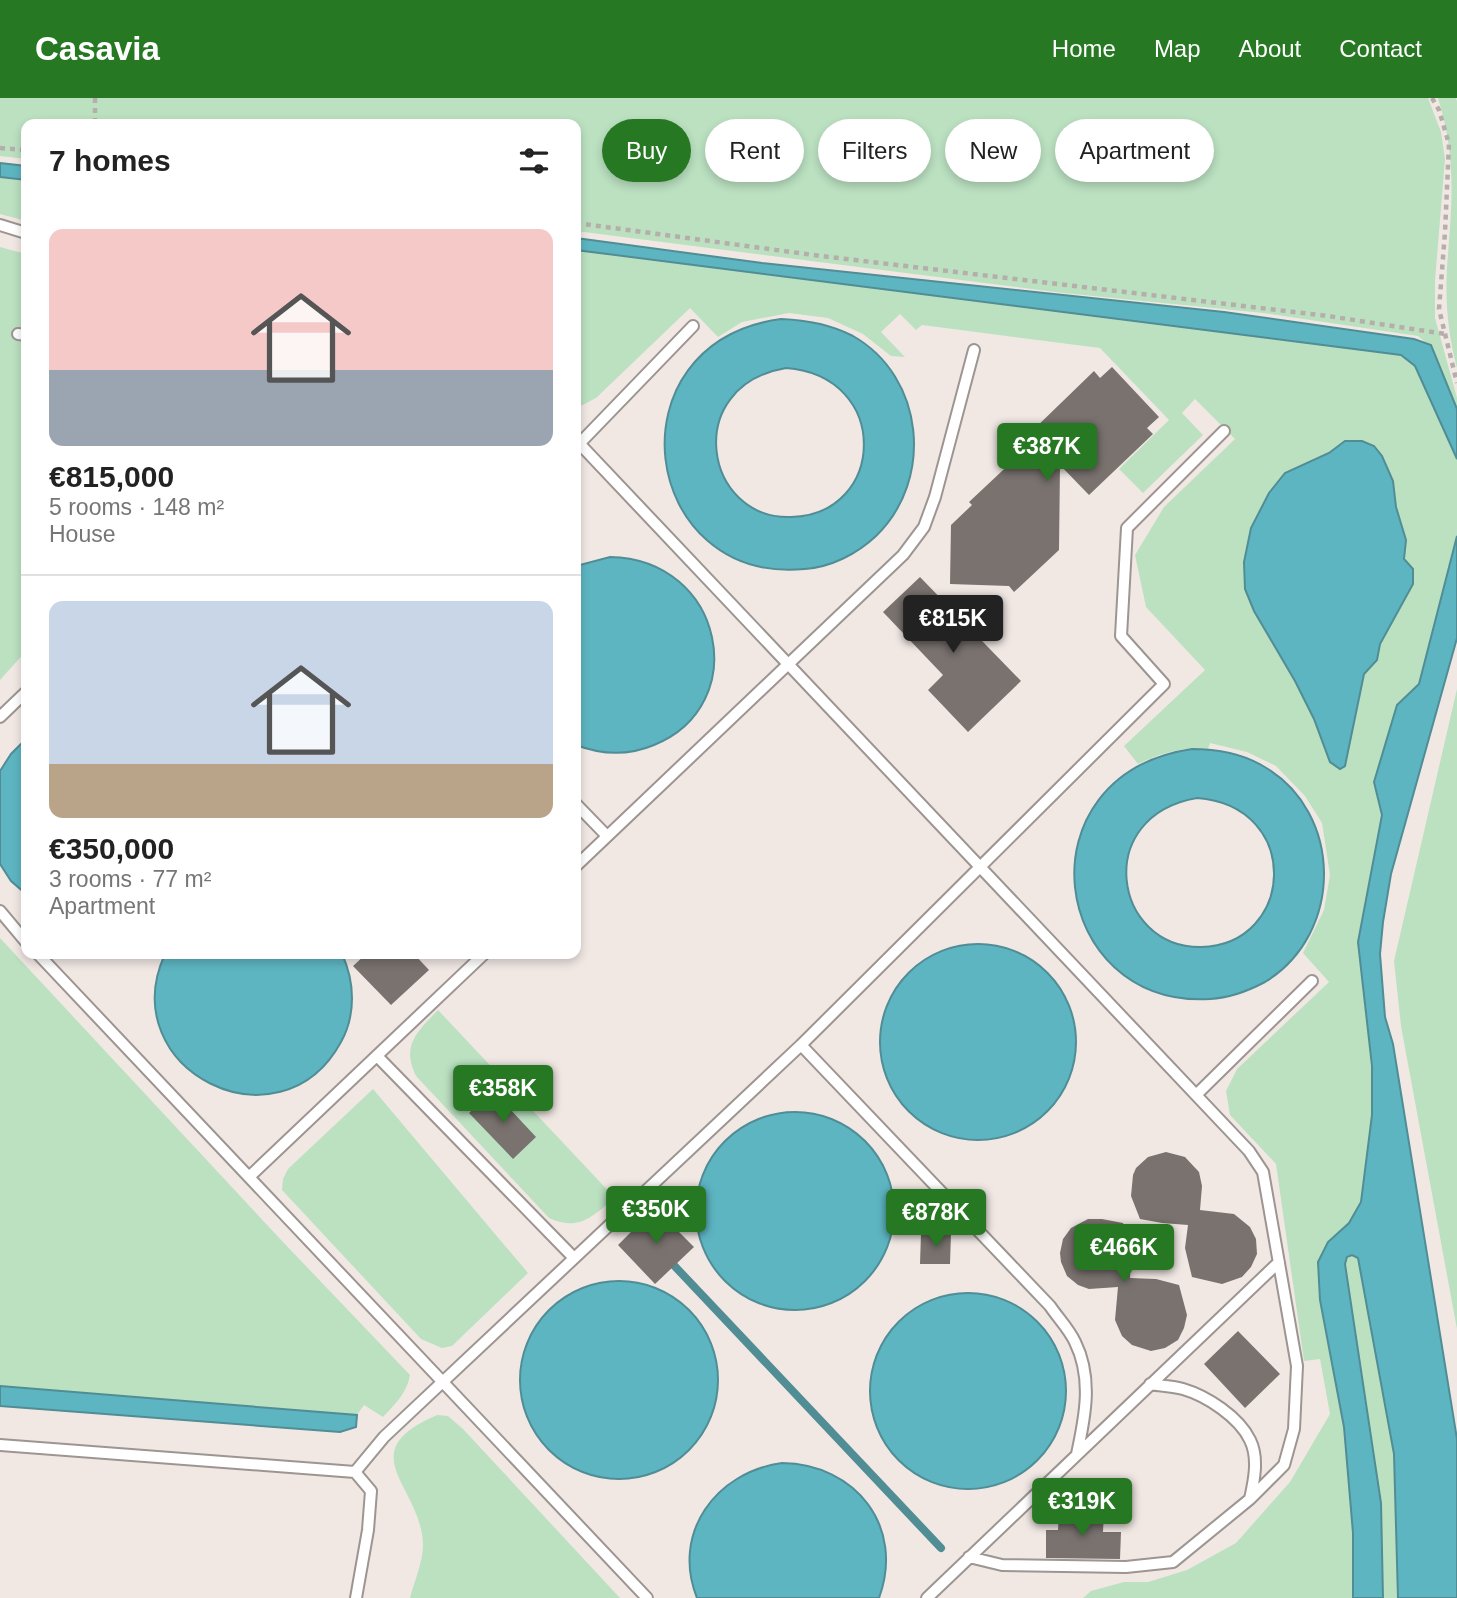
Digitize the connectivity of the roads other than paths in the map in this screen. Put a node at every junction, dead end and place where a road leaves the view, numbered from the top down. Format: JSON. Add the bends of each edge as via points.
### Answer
{"nodes":[{"id":1,"x":0,"y":225,"type":"edge"},
{"id":2,"x":21,"y":231,"type":"edge"},
{"id":3,"x":693,"y":326,"type":"dead end"},
{"id":4,"x":974,"y":350,"type":"dead end"},
{"id":5,"x":1224,"y":431,"type":"dead end"},
{"id":6,"x":581,"y":438,"type":"edge"},
{"id":7,"x":581,"y":446,"type":"edge"},
{"id":8,"x":788,"y":664,"type":"junction"},
{"id":9,"x":21,"y":697,"type":"edge"},
{"id":10,"x":0,"y":717,"type":"edge"},
{"id":11,"x":581,"y":809,"type":"edge"},
{"id":12,"x":607,"y":836,"type":"junction"},
{"id":13,"x":581,"y":861,"type":"edge"},
{"id":14,"x":980,"y":867,"type":"junction"},
{"id":15,"x":0,"y":911,"type":"edge"},
{"id":16,"x":21,"y":936,"type":"edge"},
{"id":17,"x":43,"y":959,"type":"edge"},
{"id":18,"x":479,"y":959,"type":"edge"},
{"id":19,"x":1312,"y":981,"type":"dead end"},
{"id":20,"x":801,"y":1045,"type":"junction"},
{"id":21,"x":377,"y":1056,"type":"junction"},
{"id":22,"x":1196,"y":1095,"type":"junction"},
{"id":23,"x":249,"y":1177,"type":"junction"},
{"id":24,"x":574,"y":1258,"type":"junction"},
{"id":25,"x":1279,"y":1262,"type":"junction"},
{"id":26,"x":442,"y":1382,"type":"junction"},
{"id":27,"x":1150,"y":1384,"type":"junction"},
{"id":28,"x":0,"y":1445,"type":"edge"},
{"id":29,"x":1077,"y":1454,"type":"junction"},
{"id":30,"x":355,"y":1472,"type":"junction"},
{"id":31,"x":1250,"y":1499,"type":"junction"},
{"id":32,"x":969,"y":1557,"type":"junction"},
{"id":33,"x":356,"y":1598,"type":"edge"},
{"id":34,"x":647,"y":1598,"type":"edge"},
{"id":35,"x":927,"y":1598,"type":"edge"}],
"edges":[{"from":1,"to":2,"type":"lane"},
{"from":3,"to":6,"type":"lane"},
{"from":4,"to":8,"type":"lane","via":[[924,527],[903,555]]},
{"from":5,"to":14,"type":"lane","via":[[1128,528],[1121,636],[1164,684]]},
{"from":7,"to":8,"type":"lane"},
{"from":8,"to":12,"type":"lane"},
{"from":8,"to":14,"type":"lane"},
{"from":9,"to":10,"type":"lane"},
{"from":11,"to":12,"type":"lane"},
{"from":12,"to":13,"type":"lane"},
{"from":14,"to":20,"type":"lane"},
{"from":14,"to":22,"type":"lane"},
{"from":15,"to":16,"type":"lane"},
{"from":17,"to":23,"type":"lane"},
{"from":18,"to":21,"type":"lane"},
{"from":19,"to":22,"type":"lane"},
{"from":20,"to":24,"type":"lane"},
{"from":20,"to":29,"type":"lane","via":[[1050,1306],[1075,1341],[1086,1376],[1086,1414]]},
{"from":21,"to":23,"type":"lane"},
{"from":21,"to":24,"type":"lane"},
{"from":22,"to":25,"type":"lane","via":[[1263,1172]]},
{"from":23,"to":26,"type":"lane"},
{"from":24,"to":26,"type":"lane"},
{"from":25,"to":27,"type":"lane"},
{"from":25,"to":31,"type":"lane","via":[[1297,1366],[1294,1429],[1284,1465]]},
{"from":26,"to":30,"type":"lane"},
{"from":26,"to":34,"type":"lane"},
{"from":27,"to":29,"type":"lane"},
{"from":27,"to":31,"type":"lane","via":[[1183,1389],[1235,1419],[1251,1441],[1256,1470]]},
{"from":28,"to":30,"type":"lane"},
{"from":29,"to":32,"type":"lane"},
{"from":30,"to":33,"type":"lane","via":[[371,1491]]},
{"from":31,"to":32,"type":"lane","via":[[1173,1562],[1126,1567],[1002,1565]]},
{"from":32,"to":35,"type":"lane"}]}
